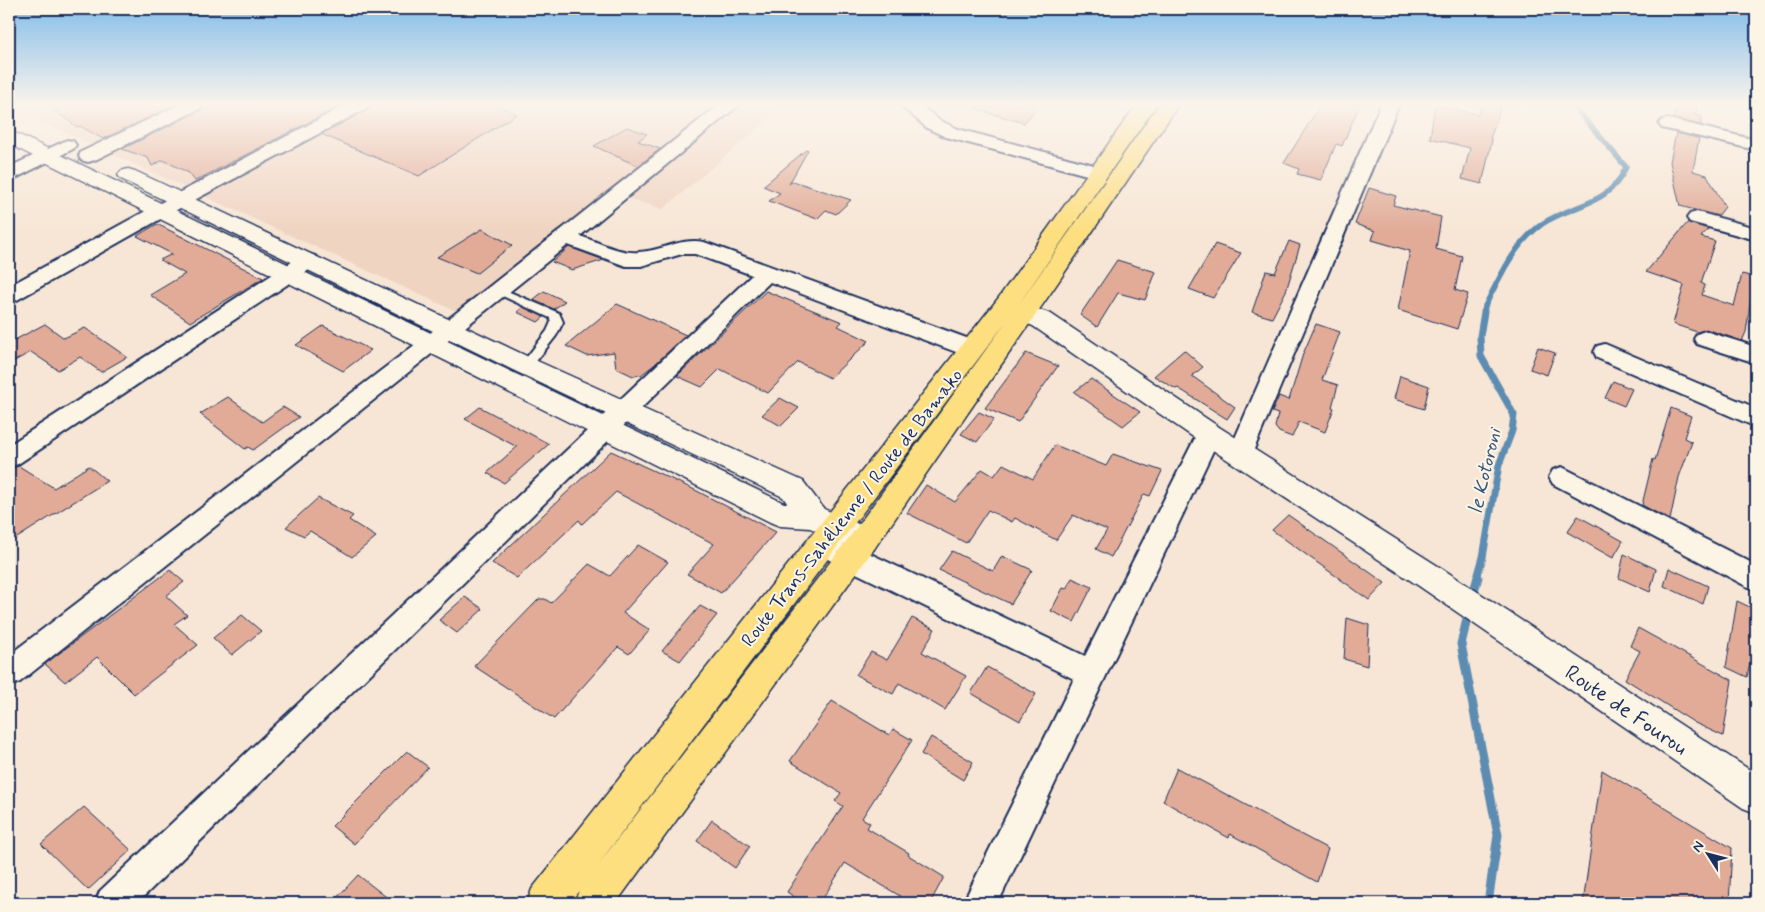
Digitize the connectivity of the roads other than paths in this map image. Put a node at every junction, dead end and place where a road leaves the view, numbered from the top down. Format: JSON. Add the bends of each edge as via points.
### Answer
{"nodes":[{"id":1,"x":48,"y":147,"type":"edge"},
{"id":2,"x":59,"y":147,"type":"edge"},
{"id":3,"x":82,"y":147,"type":"edge"},
{"id":4,"x":281,"y":147,"type":"edge"},
{"id":5,"x":678,"y":147,"type":"edge"},
{"id":6,"x":1003,"y":147,"type":"edge"},
{"id":7,"x":1116,"y":147,"type":"edge"},
{"id":8,"x":1136,"y":147,"type":"edge"},
{"id":9,"x":1372,"y":147,"type":"edge"},
{"id":10,"x":68,"y":152,"type":"junction"},
{"id":11,"x":1098,"y":172,"type":"junction"},
{"id":12,"x":9,"y":174,"type":"edge"},
{"id":13,"x":170,"y":206,"type":"junction"},
{"id":14,"x":1697,"y":218,"type":"dead end"},
{"id":15,"x":1756,"y":234,"type":"edge"},
{"id":16,"x":564,"y":237,"type":"junction"},
{"id":17,"x":298,"y":267,"type":"junction"},
{"id":18,"x":767,"y":272,"type":"junction"},
{"id":19,"x":498,"y":290,"type":"junction"},
{"id":20,"x":9,"y":296,"type":"edge"},
{"id":21,"x":1015,"y":310,"type":"junction"},
{"id":22,"x":450,"y":329,"type":"junction"},
{"id":23,"x":1705,"y":340,"type":"dead end"},
{"id":24,"x":430,"y":344,"type":"junction"},
{"id":25,"x":972,"y":349,"type":"junction"},
{"id":26,"x":1605,"y":352,"type":"dead end"},
{"id":27,"x":1756,"y":355,"type":"edge"},
{"id":28,"x":526,"y":366,"type":"junction"},
{"id":29,"x":1756,"y":418,"type":"edge"},
{"id":30,"x":615,"y":420,"type":"junction"},
{"id":31,"x":1209,"y":434,"type":"junction"},
{"id":32,"x":1240,"y":454,"type":"junction"},
{"id":33,"x":9,"y":457,"type":"edge"},
{"id":34,"x":1562,"y":477,"type":"dead end"},
{"id":35,"x":824,"y":529,"type":"junction"},
{"id":36,"x":858,"y":549,"type":"junction"},
{"id":37,"x":1756,"y":578,"type":"edge"},
{"id":38,"x":9,"y":672,"type":"edge"},
{"id":39,"x":1093,"y":674,"type":"junction"},
{"id":40,"x":1756,"y":795,"type":"edge"},
{"id":41,"x":112,"y":903,"type":"edge"},
{"id":42,"x":546,"y":903,"type":"edge"},
{"id":43,"x":594,"y":903,"type":"edge"},
{"id":44,"x":980,"y":903,"type":"edge"}],
"edges":[{"from":1,"to":10,"type":"street"},
{"from":2,"to":10,"type":"street"},
{"from":3,"to":10,"type":"street"},
{"from":4,"to":13,"type":"street"},
{"from":5,"to":16,"type":"street"},
{"from":6,"to":11,"type":"street"},
{"from":7,"to":11,"type":"highway","name":"Route Trans-Sahélienne / Route de Bamako"},
{"from":8,"to":21,"type":"highway","name":"Route Trans-Sahélienne / Route de Bamako"},
{"from":9,"to":32,"type":"street"},
{"from":10,"to":12,"type":"street"},
{"from":10,"to":13,"type":"street"},
{"from":10,"to":13,"type":"street"},
{"from":11,"to":21,"type":"highway","name":"Route Trans-Sahélienne / Route de Bamako"},
{"from":13,"to":17,"type":"street"},
{"from":13,"to":20,"type":"street"},
{"from":14,"to":15,"type":"street"},
{"from":16,"to":18,"type":"street","via":[[626,259],[697,247]]},
{"from":16,"to":19,"type":"street"},
{"from":17,"to":22,"type":"street"},
{"from":17,"to":24,"type":"street"},
{"from":17,"to":33,"type":"street"},
{"from":18,"to":25,"type":"street"},
{"from":18,"to":30,"type":"street"},
{"from":19,"to":22,"type":"street"},
{"from":19,"to":28,"type":"lane","via":[[555,316],[557,322],[552,333]]},
{"from":21,"to":25,"type":"highway","name":"Route Trans-Sahélienne / Route de Bamako"},
{"from":21,"to":31,"type":"street","name":"Route de Fourou","via":[[1042,320]]},
{"from":21,"to":36,"type":"highway","name":"Route Trans-Sahélienne / Route de Bamako"},
{"from":22,"to":24,"type":"street"},
{"from":22,"to":28,"type":"street"},
{"from":23,"to":27,"type":"street"},
{"from":24,"to":30,"type":"street"},
{"from":24,"to":38,"type":"street"},
{"from":25,"to":35,"type":"highway","name":"Route Trans-Sahélienne / Route de Bamako"},
{"from":26,"to":29,"type":"street"},
{"from":28,"to":30,"type":"street"},
{"from":30,"to":35,"type":"street","via":[[780,514]]},
{"from":30,"to":41,"type":"street"},
{"from":31,"to":32,"type":"street","name":"Route de Fourou"},
{"from":31,"to":39,"type":"street"},
{"from":32,"to":40,"type":"street","name":"Route de Fourou"},
{"from":34,"to":37,"type":"street"},
{"from":35,"to":36,"type":"street"},
{"from":35,"to":42,"type":"highway","name":"Route Trans-Sahélienne / Route de Bamako"},
{"from":36,"to":39,"type":"street"},
{"from":36,"to":43,"type":"highway","name":"Route Trans-Sahélienne / Route de Bamako"},
{"from":39,"to":44,"type":"street"}]}
